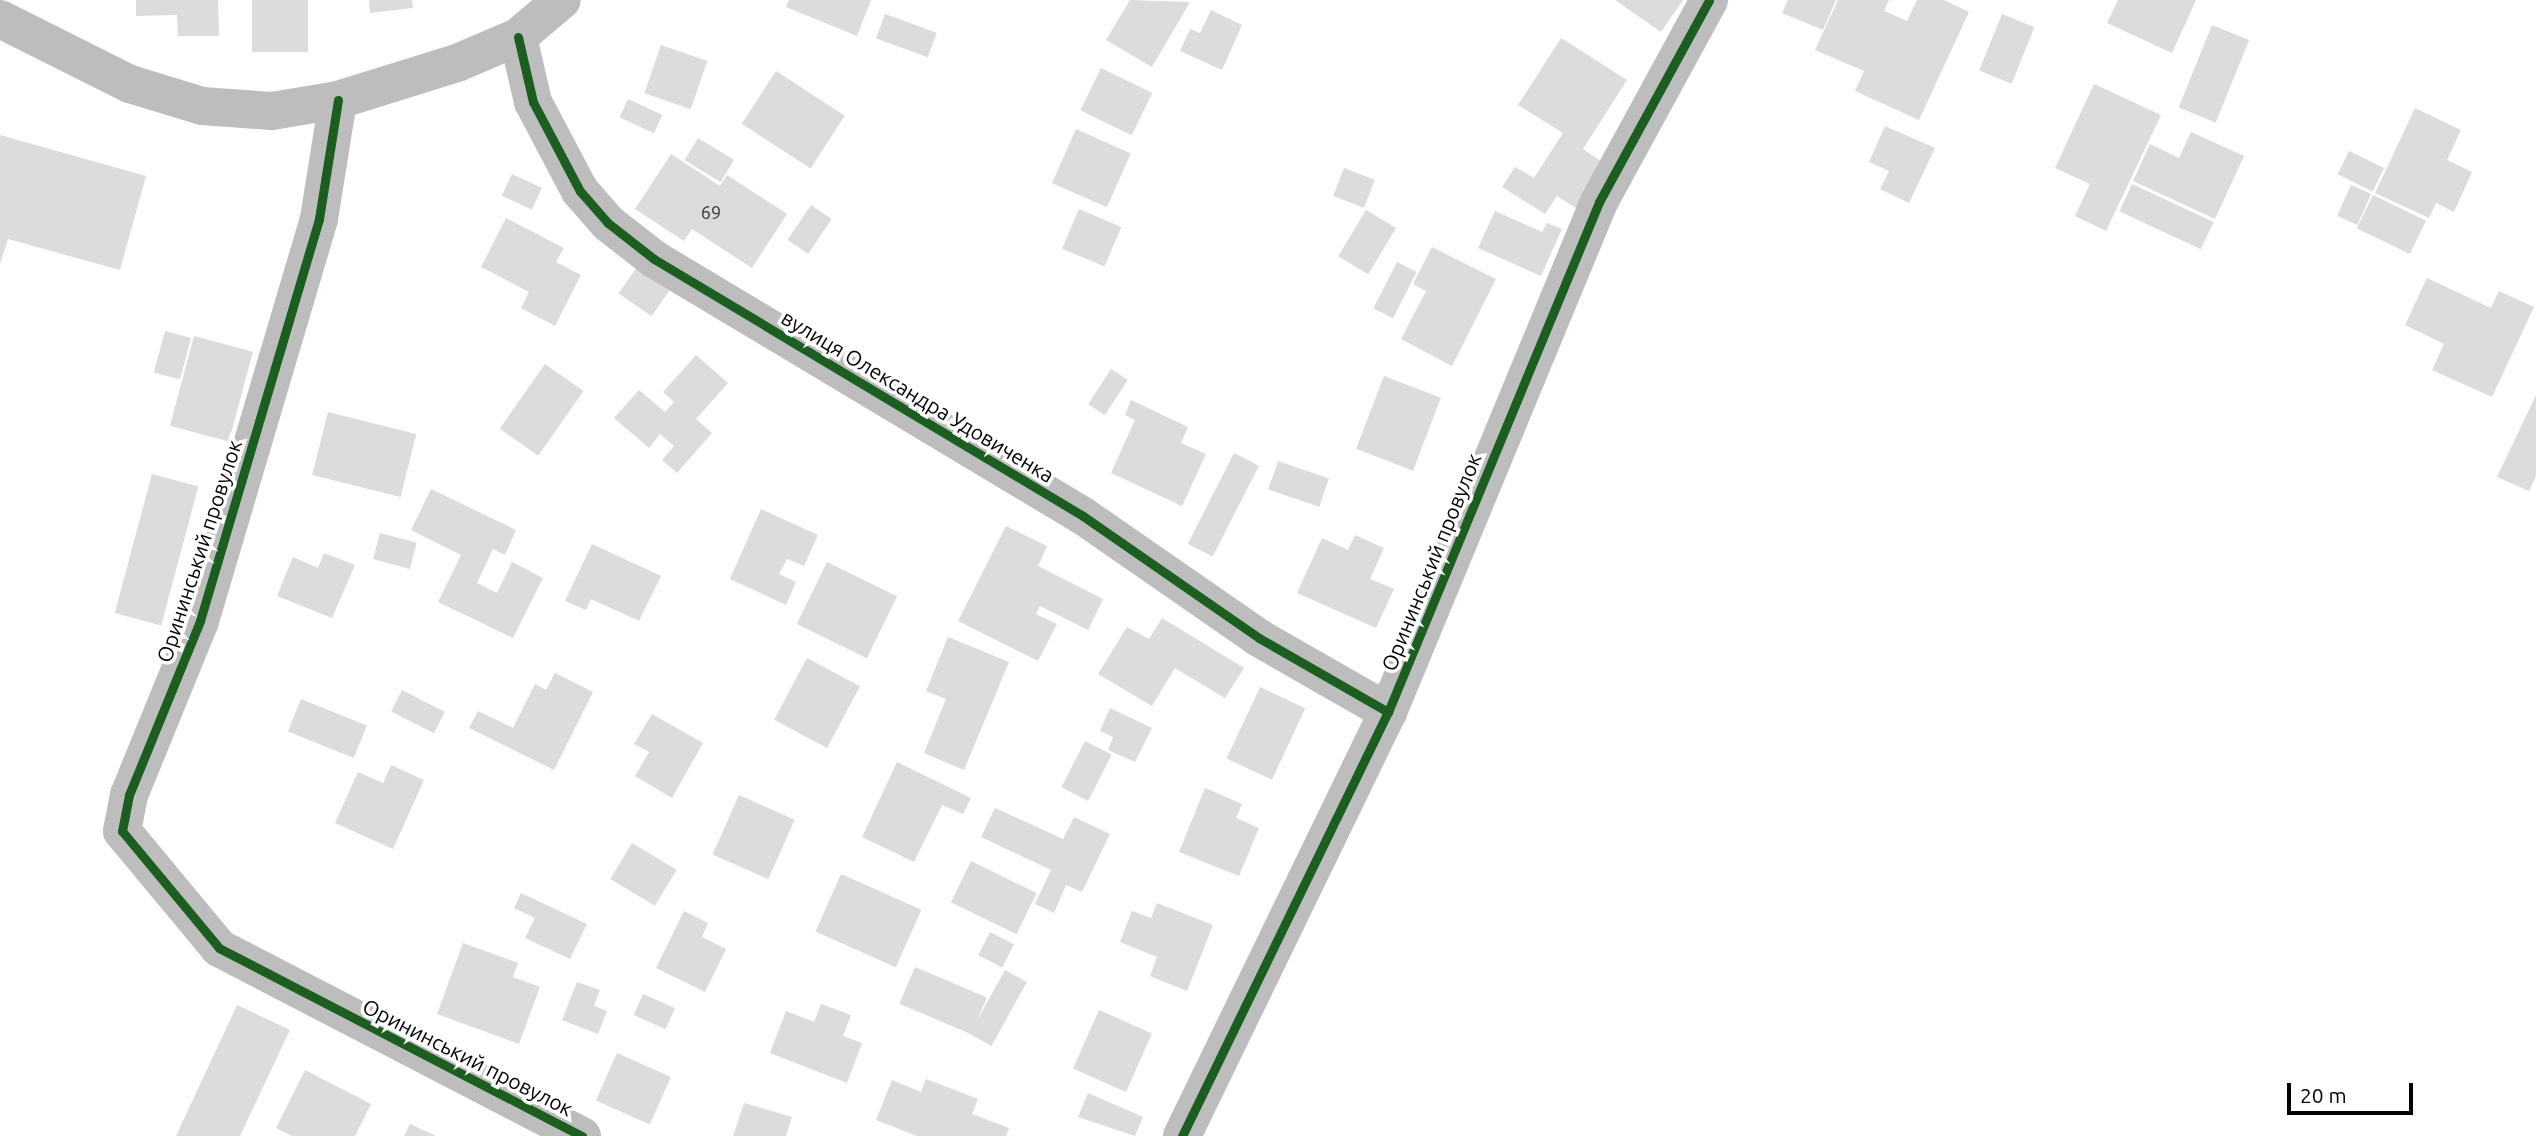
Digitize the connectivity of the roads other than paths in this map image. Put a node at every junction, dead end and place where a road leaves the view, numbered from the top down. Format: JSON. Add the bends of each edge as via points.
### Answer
{"nodes":[{"id":1,"x":562,"y":0,"type":"edge"},
{"id":2,"x":1709,"y":0,"type":"edge"},
{"id":3,"x":0,"y":19,"type":"edge"},
{"id":4,"x":518,"y":37,"type":"junction"},
{"id":5,"x":338,"y":100,"type":"junction"},
{"id":6,"x":1388,"y":712,"type":"junction"},
{"id":7,"x":582,"y":1136,"type":"edge"},
{"id":8,"x":1182,"y":1136,"type":"edge"}],
"edges":[{"from":1,"to":4,"type":"street"},
{"from":2,"to":6,"type":"street","name":"Орининський провулок","via":[[1599,202]]},
{"from":3,"to":5,"type":"street","via":[[130,84],[202,106],[272,111]]},
{"from":4,"to":5,"type":"street"},
{"from":4,"to":6,"type":"street","name":"вулиця Олександра Удовиченка","via":[[533,102],[580,191],[608,223],[654,259],[1083,516],[1259,638]]},
{"from":5,"to":7,"type":"street","name":"Орининський провулок","via":[[319,219],[200,621],[129,795],[122,831],[219,948]]},
{"from":6,"to":8,"type":"street","name":"Орининський провулок"}]}
